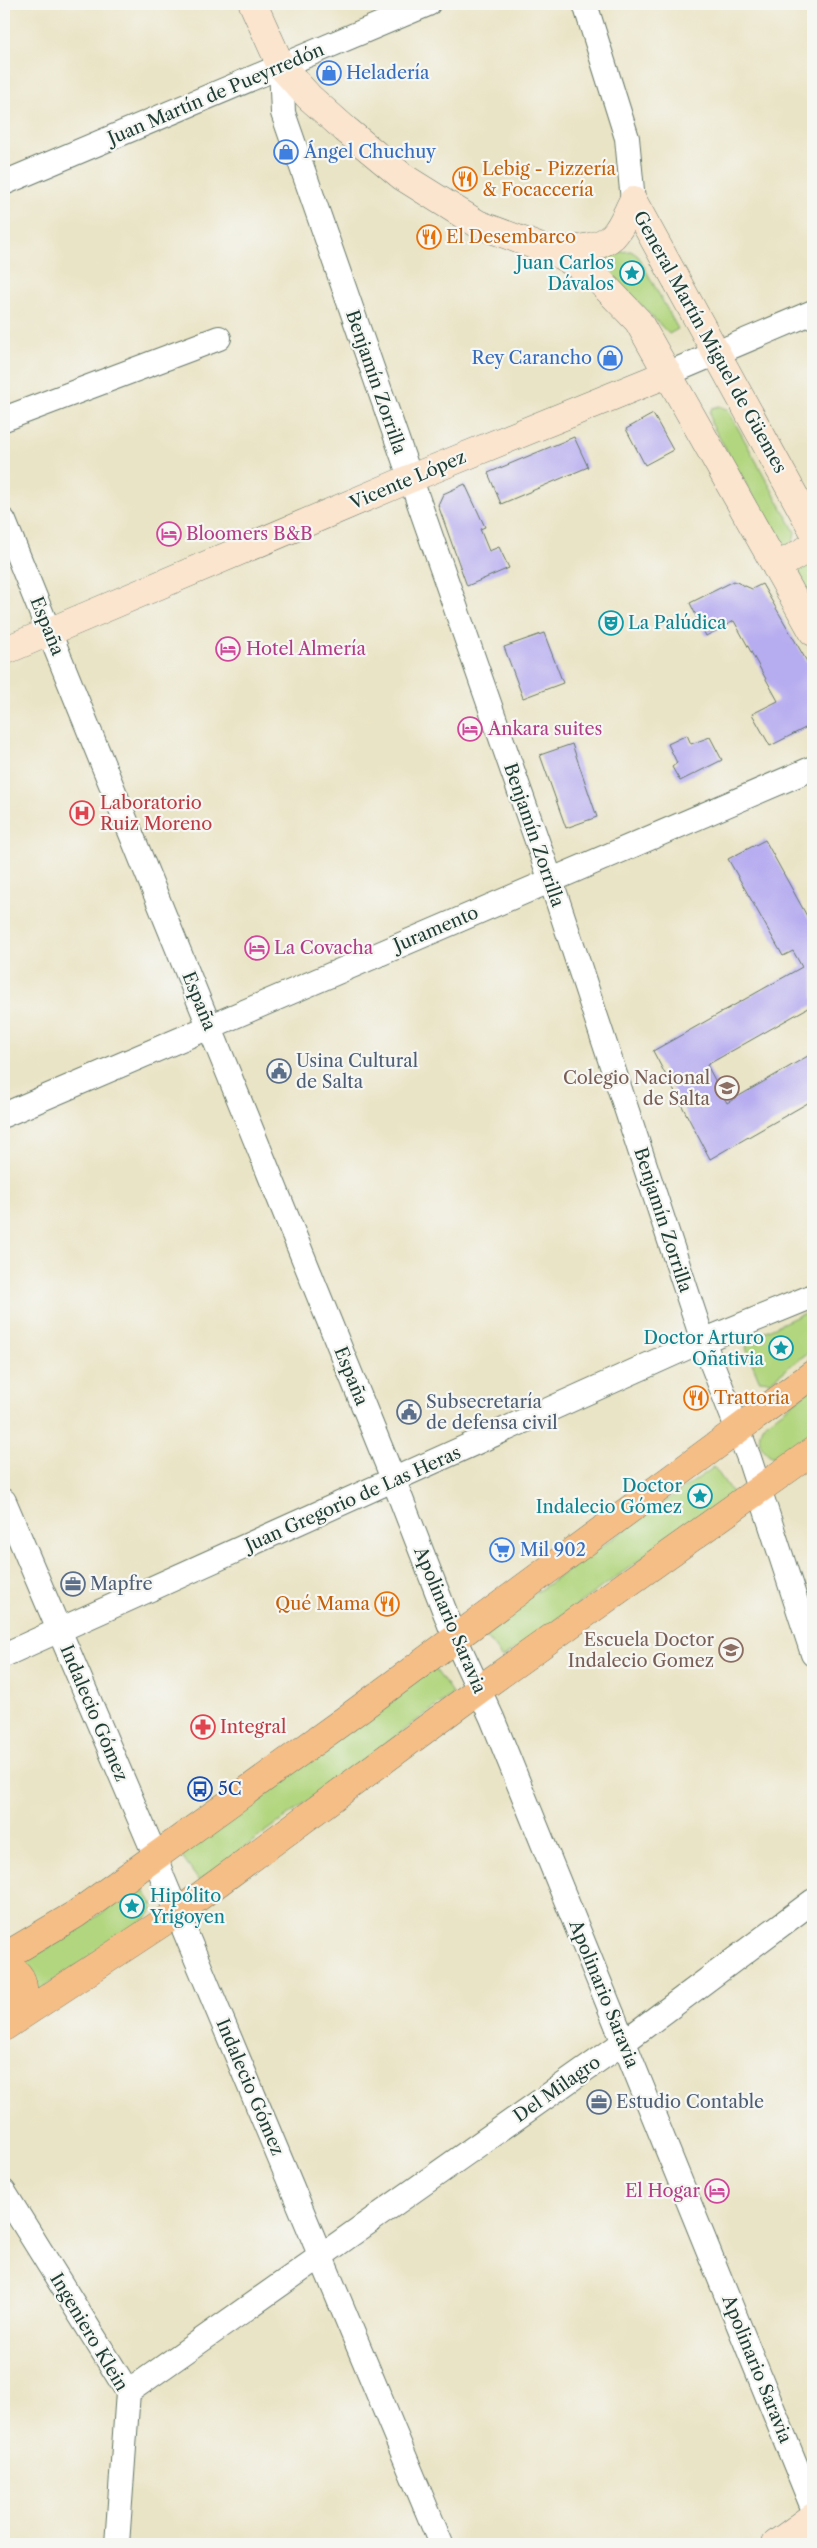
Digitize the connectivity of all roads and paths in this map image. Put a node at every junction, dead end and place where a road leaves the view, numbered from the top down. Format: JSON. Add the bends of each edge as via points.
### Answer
{"nodes":[{"id":1,"x":253,"y":4,"type":"edge"},
{"id":2,"x":428,"y":4,"type":"edge"},
{"id":3,"x":585,"y":4,"type":"edge"},
{"id":4,"x":282,"y":66,"type":"junction"},
{"id":5,"x":4,"y":183,"type":"edge"},
{"id":6,"x":633,"y":201,"type":"junction"},
{"id":7,"x":544,"y":251,"type":"junction"},
{"id":8,"x":813,"y":312,"type":"edge"},
{"id":9,"x":219,"y":338,"type":"dead end"},
{"id":10,"x":717,"y":354,"type":"junction"},
{"id":11,"x":667,"y":374,"type":"junction"},
{"id":12,"x":4,"y":419,"type":"edge"},
{"id":13,"x":409,"y":479,"type":"junction"},
{"id":14,"x":4,"y":521,"type":"edge"},
{"id":15,"x":813,"y":530,"type":"edge"},
{"id":16,"x":813,"y":546,"type":"edge"},
{"id":17,"x":776,"y":567,"type":"junction"},
{"id":18,"x":49,"y":632,"type":"junction"},
{"id":19,"x":813,"y":632,"type":"edge"},
{"id":20,"x":4,"y":651,"type":"edge"},
{"id":21,"x":813,"y":768,"type":"edge"},
{"id":22,"x":551,"y":881,"type":"junction"},
{"id":23,"x":209,"y":1025,"type":"junction"},
{"id":24,"x":4,"y":1115,"type":"edge"},
{"id":25,"x":813,"y":1296,"type":"edge"},
{"id":26,"x":703,"y":1341,"type":"junction"},
{"id":27,"x":813,"y":1374,"type":"edge"},
{"id":28,"x":737,"y":1431,"type":"junction"},
{"id":29,"x":813,"y":1451,"type":"edge"},
{"id":30,"x":394,"y":1481,"type":"junction"},
{"id":31,"x":758,"y":1490,"type":"junction"},
{"id":32,"x":4,"y":1502,"type":"edge"},
{"id":33,"x":58,"y":1630,"type":"junction"},
{"id":34,"x":454,"y":1638,"type":"junction"},
{"id":35,"x":813,"y":1654,"type":"edge"},
{"id":36,"x":4,"y":1655,"type":"edge"},
{"id":37,"x":480,"y":1689,"type":"junction"},
{"id":38,"x":155,"y":1855,"type":"junction"},
{"id":39,"x":813,"y":1901,"type":"edge"},
{"id":40,"x":177,"y":1913,"type":"junction"},
{"id":41,"x":4,"y":1957,"type":"edge"},
{"id":42,"x":4,"y":1967,"type":"edge"},
{"id":43,"x":10,"y":2023,"type":"edge"},
{"id":44,"x":624,"y":2042,"type":"junction"},
{"id":45,"x":4,"y":2192,"type":"edge"},
{"id":46,"x":321,"y":2254,"type":"junction"},
{"id":47,"x":128,"y":2392,"type":"junction"},
{"id":48,"x":813,"y":2508,"type":"edge"},
{"id":49,"x":813,"y":2517,"type":"edge"},
{"id":50,"x":117,"y":2544,"type":"edge"},
{"id":51,"x":442,"y":2544,"type":"edge"},
{"id":52,"x":776,"y":2544,"type":"edge"}],
"edges":[{"from":1,"to":4,"type":"main road"},
{"from":2,"to":4,"type":"street","name":"Juan Martín de Pueyrredón"},
{"from":3,"to":6,"type":"street","name":"General Martín Miguel de Güemes","via":[[627,138]]},
{"from":4,"to":5,"type":"street","name":"Juan Martín de Pueyrredón"},
{"from":4,"to":7,"type":"main road","via":[[309,97],[345,130],[404,177],[478,224]]},
{"from":4,"to":13,"type":"street","name":"Benjamín Zorrilla","via":[[284,113]]},
{"from":6,"to":7,"type":"main road","via":[[613,236],[601,243],[580,249]]},
{"from":6,"to":10,"type":"main road","name":"General Martín Miguel de Güemes"},
{"from":7,"to":11,"type":"main road","via":[[560,255],[592,272],[638,321]]},
{"from":8,"to":10,"type":"street","name":"Vicente López"},
{"from":9,"to":12,"type":"street"},
{"from":10,"to":11,"type":"street","name":"Vicente López"},
{"from":10,"to":15,"type":"main road","name":"General Martín Miguel de Güemes"},
{"from":11,"to":13,"type":"main road","name":"Vicente López"},
{"from":11,"to":17,"type":"main road"},
{"from":13,"to":18,"type":"main road","name":"Vicente López"},
{"from":13,"to":22,"type":"street","name":"Benjamín Zorrilla"},
{"from":14,"to":18,"type":"street","name":"España"},
{"from":16,"to":17,"type":"main road"},
{"from":17,"to":19,"type":"main road"},
{"from":18,"to":20,"type":"main road","name":"Vicente López"},
{"from":18,"to":23,"type":"street","name":"España"},
{"from":21,"to":22,"type":"street","name":"Juramento"},
{"from":22,"to":23,"type":"street","name":"Juramento"},
{"from":22,"to":26,"type":"street","name":"Benjamín Zorrilla"},
{"from":23,"to":24,"type":"street","name":"Juramento"},
{"from":23,"to":30,"type":"street","name":"España"},
{"from":25,"to":26,"type":"street","name":"Juan Gregorio de Las Heras"},
{"from":26,"to":28,"type":"street","name":"Benjamín Zorrilla"},
{"from":26,"to":30,"type":"street","name":"Juan Gregorio de Las Heras"},
{"from":27,"to":28,"type":"main road"},
{"from":28,"to":31,"type":"street","name":"Benjamín Zorrilla"},
{"from":28,"to":34,"type":"main road"},
{"from":29,"to":31,"type":"main road"},
{"from":30,"to":33,"type":"street","name":"Juan Gregorio de Las Heras"},
{"from":30,"to":34,"type":"street","name":"Apolinario Saravia"},
{"from":31,"to":35,"type":"street","name":"Benjamín Zorrilla"},
{"from":31,"to":37,"type":"main road"},
{"from":32,"to":33,"type":"street","name":"Indalecio Gómez"},
{"from":33,"to":36,"type":"street","name":"Juan Gregorio de Las Heras"},
{"from":33,"to":38,"type":"street","name":"Indalecio Gómez"},
{"from":34,"to":37,"type":"street","name":"Apolinario Saravia"},
{"from":34,"to":38,"type":"main road"},
{"from":37,"to":40,"type":"main road"},
{"from":37,"to":44,"type":"street","name":"Apolinario Saravia"},
{"from":38,"to":40,"type":"street","name":"Indalecio Gómez"},
{"from":38,"to":41,"type":"main road","via":[[76,1914]]},
{"from":39,"to":44,"type":"street","name":"Del Milagro"},
{"from":40,"to":43,"type":"main road"},
{"from":40,"to":46,"type":"street","name":"Indalecio Gómez"},
{"from":42,"to":43,"type":"main road","via":[[17,1975],[24,1989],[24,2000]]},
{"from":44,"to":46,"type":"street","name":"Del Milagro"},
{"from":44,"to":48,"type":"street","name":"Apolinario Saravia"},
{"from":45,"to":47,"type":"street","name":"Ingeniero Klein"},
{"from":46,"to":47,"type":"street","name":"Del Milagro"},
{"from":46,"to":51,"type":"street","name":"Indalecio Gómez"},
{"from":47,"to":50,"type":"street","name":"Ingeniero Klein"},
{"from":49,"to":52,"type":"main road"}]}
